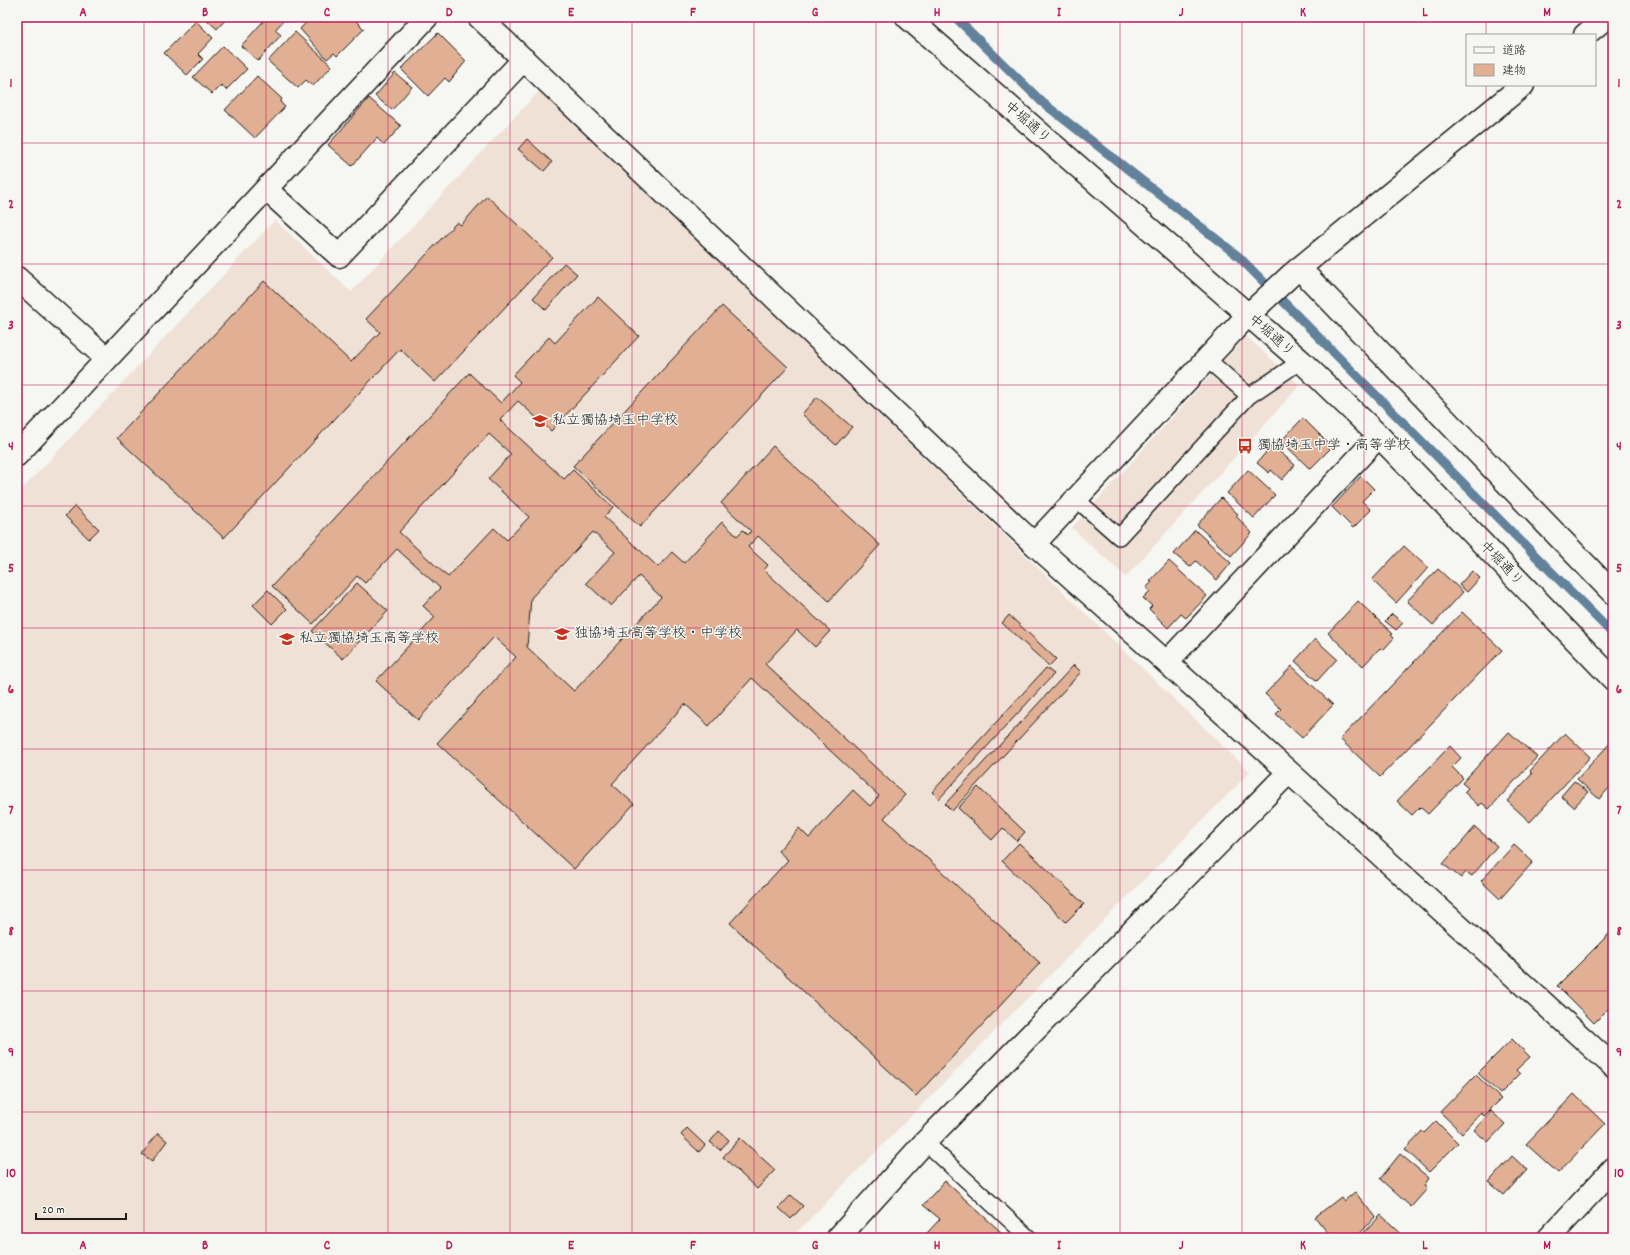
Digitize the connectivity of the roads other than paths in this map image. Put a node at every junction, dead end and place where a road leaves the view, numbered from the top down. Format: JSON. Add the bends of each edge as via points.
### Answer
{"nodes":[{"id":1,"x":427,"y":17,"type":"edge"},
{"id":2,"x":479,"y":17,"type":"edge"},
{"id":3,"x":907,"y":17,"type":"edge"},
{"id":4,"x":1607,"y":17,"type":"edge"},
{"id":5,"x":1586,"y":34,"type":"edge"},
{"id":6,"x":524,"y":59,"type":"junction"},
{"id":7,"x":1523,"y":86,"type":"edge"},
{"id":8,"x":266,"y":190,"type":"junction"},
{"id":9,"x":1295,"y":272,"type":"junction"},
{"id":10,"x":17,"y":278,"type":"edge"},
{"id":11,"x":1255,"y":309,"type":"junction"},
{"id":12,"x":107,"y":359,"type":"junction"},
{"id":13,"x":1207,"y":359,"type":"junction"},
{"id":14,"x":1301,"y":361,"type":"junction"},
{"id":15,"x":1248,"y":396,"type":"junction"},
{"id":16,"x":1379,"y":436,"type":"junction"},
{"id":17,"x":17,"y":455,"type":"edge"},
{"id":18,"x":1076,"y":499,"type":"junction"},
{"id":19,"x":1034,"y":544,"type":"junction"},
{"id":20,"x":1613,"y":593,"type":"edge"},
{"id":21,"x":1167,"y":662,"type":"junction"},
{"id":22,"x":1613,"y":679,"type":"edge"},
{"id":23,"x":1289,"y":772,"type":"junction"},
{"id":24,"x":1613,"y":1066,"type":"edge"},
{"id":25,"x":925,"y":1142,"type":"junction"},
{"id":26,"x":1613,"y":1169,"type":"edge"},
{"id":27,"x":838,"y":1238,"type":"edge"},
{"id":28,"x":1029,"y":1238,"type":"edge"},
{"id":29,"x":1549,"y":1238,"type":"edge"}],
"edges":[{"from":1,"to":8,"type":"street"},
{"from":2,"to":6,"type":"street"},
{"from":3,"to":11,"type":"street","name":"中堀通り"},
{"from":4,"to":5,"type":"street"},
{"from":6,"to":8,"type":"street","via":[[339,256]]},
{"from":6,"to":19,"type":"street"},
{"from":7,"to":9,"type":"street"},
{"from":8,"to":12,"type":"street"},
{"from":9,"to":11,"type":"street"},
{"from":9,"to":20,"type":"street"},
{"from":10,"to":12,"type":"street"},
{"from":11,"to":13,"type":"street"},
{"from":11,"to":14,"type":"street","name":"中堀通り"},
{"from":12,"to":17,"type":"street"},
{"from":13,"to":15,"type":"lane"},
{"from":13,"to":18,"type":"street"},
{"from":14,"to":15,"type":"lane"},
{"from":14,"to":16,"type":"street","name":"中堀通り"},
{"from":15,"to":18,"type":"lane","via":[[1119,537]]},
{"from":16,"to":21,"type":"street"},
{"from":16,"to":22,"type":"street","name":"中堀通り"},
{"from":18,"to":19,"type":"street"},
{"from":19,"to":21,"type":"street"},
{"from":21,"to":23,"type":"street"},
{"from":23,"to":24,"type":"street"},
{"from":23,"to":25,"type":"street"},
{"from":25,"to":27,"type":"street"},
{"from":25,"to":28,"type":"lane"},
{"from":26,"to":29,"type":"street"}]}
